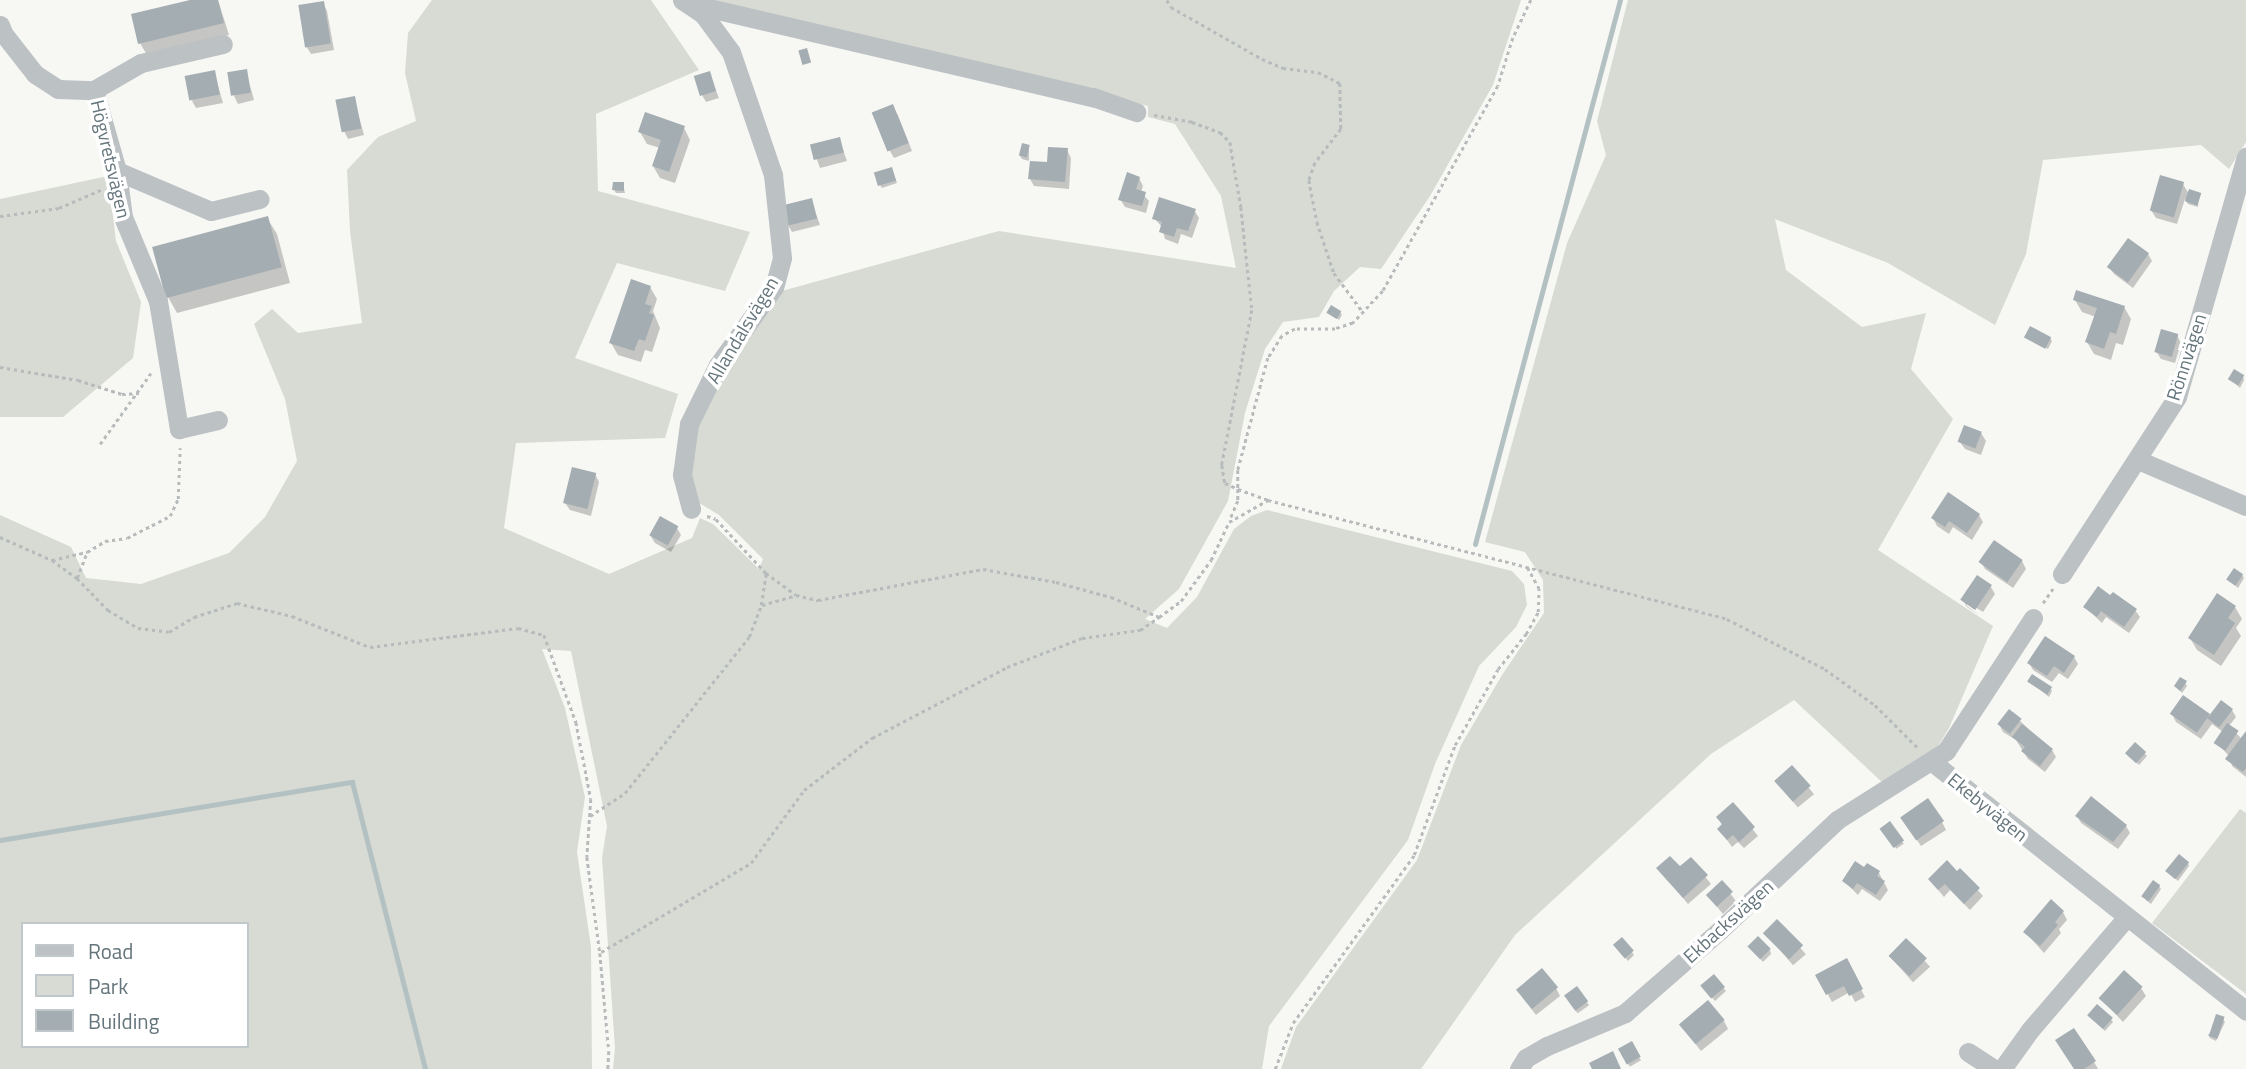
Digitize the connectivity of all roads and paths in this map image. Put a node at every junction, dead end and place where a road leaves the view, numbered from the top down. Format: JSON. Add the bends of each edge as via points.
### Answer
{"nodes":[{"id":1,"x":1167,"y":0,"type":"edge"},
{"id":2,"x":1531,"y":0,"type":"edge"},
{"id":3,"x":685,"y":1,"type":"edge"},
{"id":4,"x":0,"y":25,"type":"edge"},
{"id":5,"x":223,"y":44,"type":"dead end"},
{"id":6,"x":94,"y":90,"type":"junction"},
{"id":7,"x":1136,"y":112,"type":"joint"},
{"id":8,"x":2246,"y":157,"type":"edge"},
{"id":9,"x":118,"y":176,"type":"junction"},
{"id":10,"x":260,"y":199,"type":"dead end"},
{"id":11,"x":0,"y":216,"type":"edge"},
{"id":12,"x":1363,"y":312,"type":"junction"},
{"id":13,"x":164,"y":353,"type":"junction"},
{"id":14,"x":0,"y":367,"type":"edge"},
{"id":15,"x":139,"y":393,"type":"junction"},
{"id":16,"x":218,"y":420,"type":"dead end"},
{"id":17,"x":179,"y":429,"type":"junction"},
{"id":18,"x":100,"y":444,"type":"dead end"},
{"id":19,"x":2138,"y":460,"type":"junction"},
{"id":20,"x":1238,"y":489,"type":"junction"},
{"id":21,"x":1268,"y":500,"type":"junction"},
{"id":22,"x":2246,"y":506,"type":"edge"},
{"id":23,"x":691,"y":509,"type":"joint"},
{"id":24,"x":1229,"y":522,"type":"junction"},
{"id":25,"x":0,"y":537,"type":"edge"},
{"id":26,"x":86,"y":552,"type":"junction"},
{"id":27,"x":52,"y":560,"type":"junction"},
{"id":28,"x":1527,"y":567,"type":"junction"},
{"id":29,"x":766,"y":573,"type":"junction"},
{"id":30,"x":2062,"y":574,"type":"joint"},
{"id":31,"x":77,"y":578,"type":"junction"},
{"id":32,"x":796,"y":595,"type":"junction"},
{"id":33,"x":761,"y":605,"type":"junction"},
{"id":34,"x":1159,"y":617,"type":"junction"},
{"id":35,"x":2033,"y":618,"type":"joint"},
{"id":36,"x":1931,"y":761,"type":"junction"},
{"id":37,"x":590,"y":816,"type":"junction"},
{"id":38,"x":2126,"y":918,"type":"junction"},
{"id":39,"x":600,"y":953,"type":"junction"},
{"id":40,"x":2246,"y":1011,"type":"edge"},
{"id":41,"x":1968,"y":1052,"type":"dead end"},
{"id":42,"x":608,"y":1069,"type":"edge"},
{"id":43,"x":1275,"y":1069,"type":"edge"},
{"id":44,"x":1519,"y":1069,"type":"edge"},
{"id":45,"x":1994,"y":1069,"type":"edge"},
{"id":46,"x":2003,"y":1069,"type":"edge"}],
"edges":[{"from":1,"to":12,"type":"path","via":[[1171,7],[1262,60],[1318,72],[1340,83],[1341,129],[1315,163],[1309,180],[1334,273]]},
{"from":2,"to":12,"type":"path","via":[[1498,86],[1383,291]]},
{"from":3,"to":7,"type":"street","name":"Allandalsvägen","via":[[1093,97]]},
{"from":3,"to":23,"type":"street","name":"Allandalsvägen","via":[[703,14],[731,52],[773,175],[782,258],[774,287],[718,365],[689,424],[682,475]]},
{"from":4,"to":6,"type":"street","name":"Högvretsvägen","via":[[35,74],[58,89]]},
{"from":5,"to":6,"type":"street","name":"Högvretsvägen","via":[[141,62]]},
{"from":6,"to":9,"type":"street","name":"Högvretsvägen"},
{"from":7,"to":20,"type":"path","via":[[1192,122],[1220,132],[1230,142],[1252,310],[1222,465],[1224,483]]},
{"from":8,"to":19,"type":"street","name":"Rönnvägen","via":[[2176,397]]},
{"from":9,"to":10,"type":"street","via":[[211,211]]},
{"from":9,"to":11,"type":"path","via":[[59,208]]},
{"from":9,"to":13,"type":"street","name":"Högvretsvägen","via":[[123,217],[158,301]]},
{"from":12,"to":20,"type":"path","via":[[1353,323],[1335,329],[1294,329],[1282,336],[1268,358],[1238,470]]},
{"from":13,"to":15,"type":"path"},
{"from":13,"to":17,"type":"street","name":"Högvretsvägen"},
{"from":14,"to":15,"type":"path","via":[[78,380],[122,394]]},
{"from":15,"to":18,"type":"path"},
{"from":16,"to":17,"type":"street"},
{"from":17,"to":26,"type":"path","via":[[181,462],[170,516]]},
{"from":19,"to":22,"type":"street"},
{"from":19,"to":30,"type":"street","name":"Rönnvägen"},
{"from":20,"to":21,"type":"path"},
{"from":20,"to":24,"type":"path"},
{"from":21,"to":24,"type":"path"},
{"from":21,"to":28,"type":"path"},
{"from":23,"to":29,"type":"path","via":[[716,519]]},
{"from":24,"to":34,"type":"path","via":[[1211,560],[1181,601]]},
{"from":25,"to":27,"type":"path"},
{"from":26,"to":27,"type":"path"},
{"from":26,"to":31,"type":"path"},
{"from":27,"to":31,"type":"path"},
{"from":28,"to":36,"type":"path","via":[[1727,619],[1825,669],[1875,705]]},
{"from":28,"to":43,"type":"path","via":[[1539,589],[1538,612],[1498,669],[1455,744],[1414,855],[1293,1023]]},
{"from":29,"to":32,"type":"path"},
{"from":29,"to":33,"type":"path"},
{"from":30,"to":35,"type":"path"},
{"from":31,"to":37,"type":"path","via":[[108,610],[138,628],[169,632],[194,617],[237,603],[292,616],[370,647],[518,628],[544,635],[576,722]]},
{"from":32,"to":33,"type":"path"},
{"from":32,"to":34,"type":"path","via":[[818,600],[983,569],[1056,582]]},
{"from":33,"to":37,"type":"path","via":[[749,637],[672,736],[625,793]]},
{"from":34,"to":39,"type":"path","via":[[1140,630],[1082,638],[1007,667],[872,738],[804,790],[751,863]]},
{"from":35,"to":36,"type":"street","name":"Ekebyvägen","via":[[1946,751]]},
{"from":36,"to":38,"type":"street","name":"Ekebyvägen"},
{"from":36,"to":44,"type":"street","name":"Ekbacksvägen","via":[[1838,820],[1625,1013],[1547,1046]]},
{"from":37,"to":39,"type":"path","via":[[587,857]]},
{"from":38,"to":40,"type":"street","name":"Ekebyvägen"},
{"from":38,"to":46,"type":"street","via":[[2030,1030]]},
{"from":39,"to":42,"type":"path"},
{"from":41,"to":45,"type":"street"}]}
